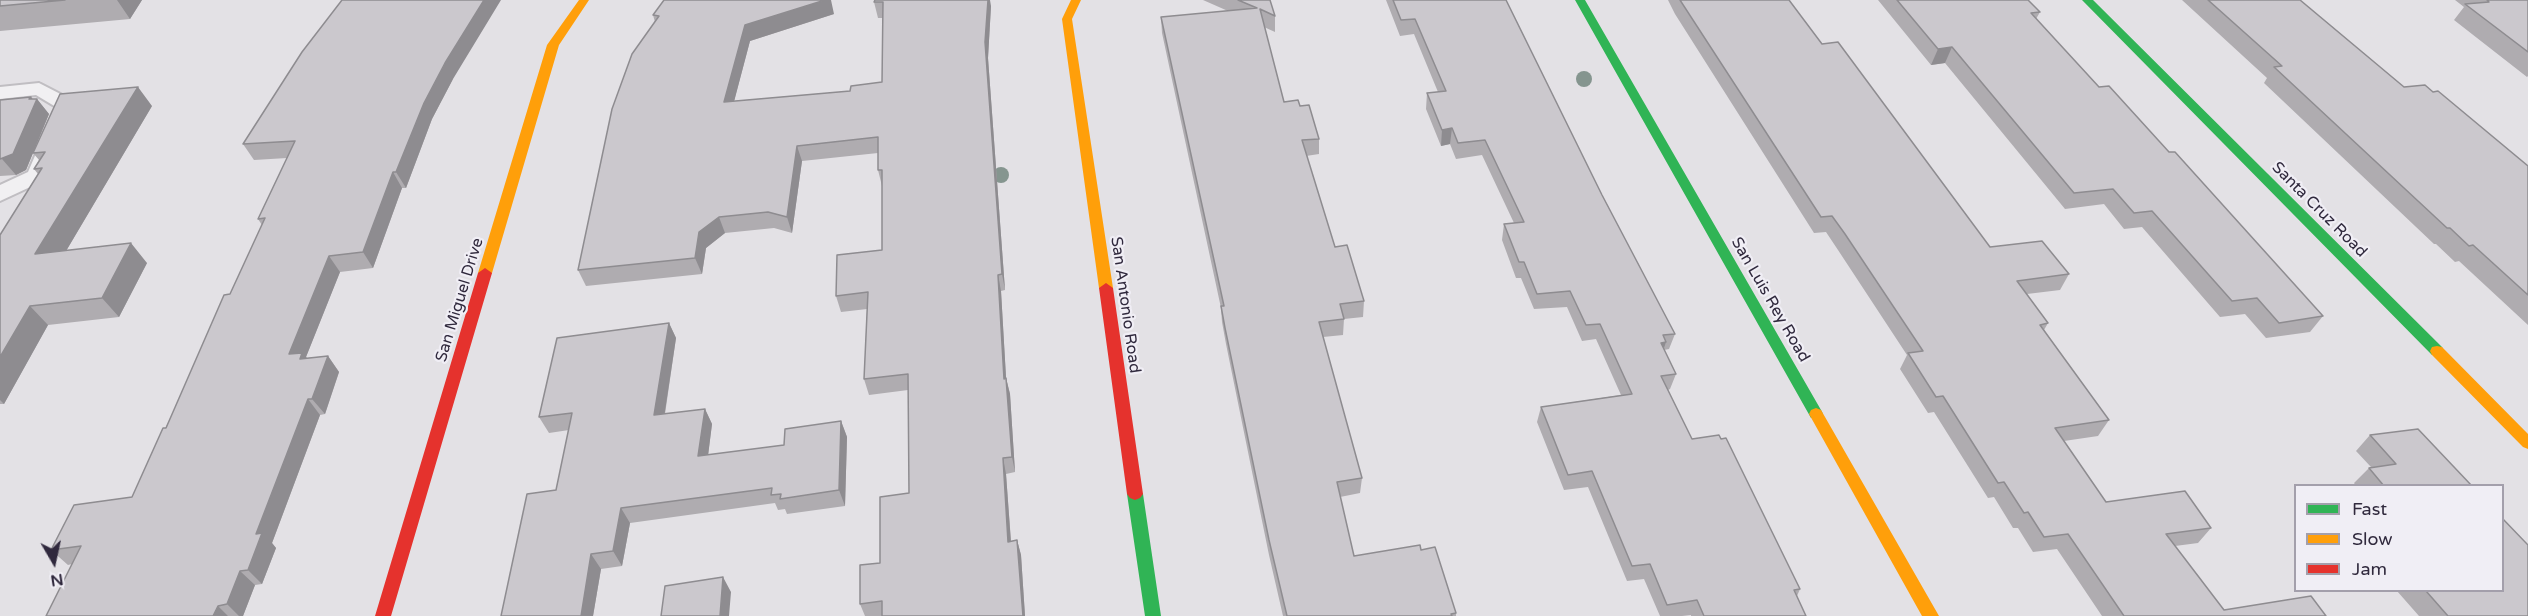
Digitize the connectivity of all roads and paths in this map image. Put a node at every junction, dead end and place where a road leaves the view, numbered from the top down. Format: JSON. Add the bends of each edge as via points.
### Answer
{"nodes":[{"id":1,"x":584,"y":0,"type":"edge"},
{"id":2,"x":1076,"y":0,"type":"edge"},
{"id":3,"x":1580,"y":0,"type":"edge"},
{"id":4,"x":2087,"y":0,"type":"edge"},
{"id":5,"x":0,"y":93,"type":"edge"},
{"id":6,"x":0,"y":194,"type":"edge"},
{"id":7,"x":2528,"y":443,"type":"edge"},
{"id":8,"x":383,"y":616,"type":"edge"},
{"id":9,"x":1153,"y":616,"type":"edge"},
{"id":10,"x":1931,"y":616,"type":"edge"}],
"edges":[{"from":1,"to":8,"type":"street","name":"San Miguel Drive","via":[[554,45]]},
{"from":2,"to":9,"type":"street","name":"San Antonio Road","via":[[1067,19]]},
{"from":3,"to":10,"type":"street","name":"San Luis Rey Road"},
{"from":4,"to":7,"type":"street","name":"Santa Cruz Road"},
{"from":5,"to":6,"type":"lane","via":[[39,89],[67,105],[36,177]]}]}
